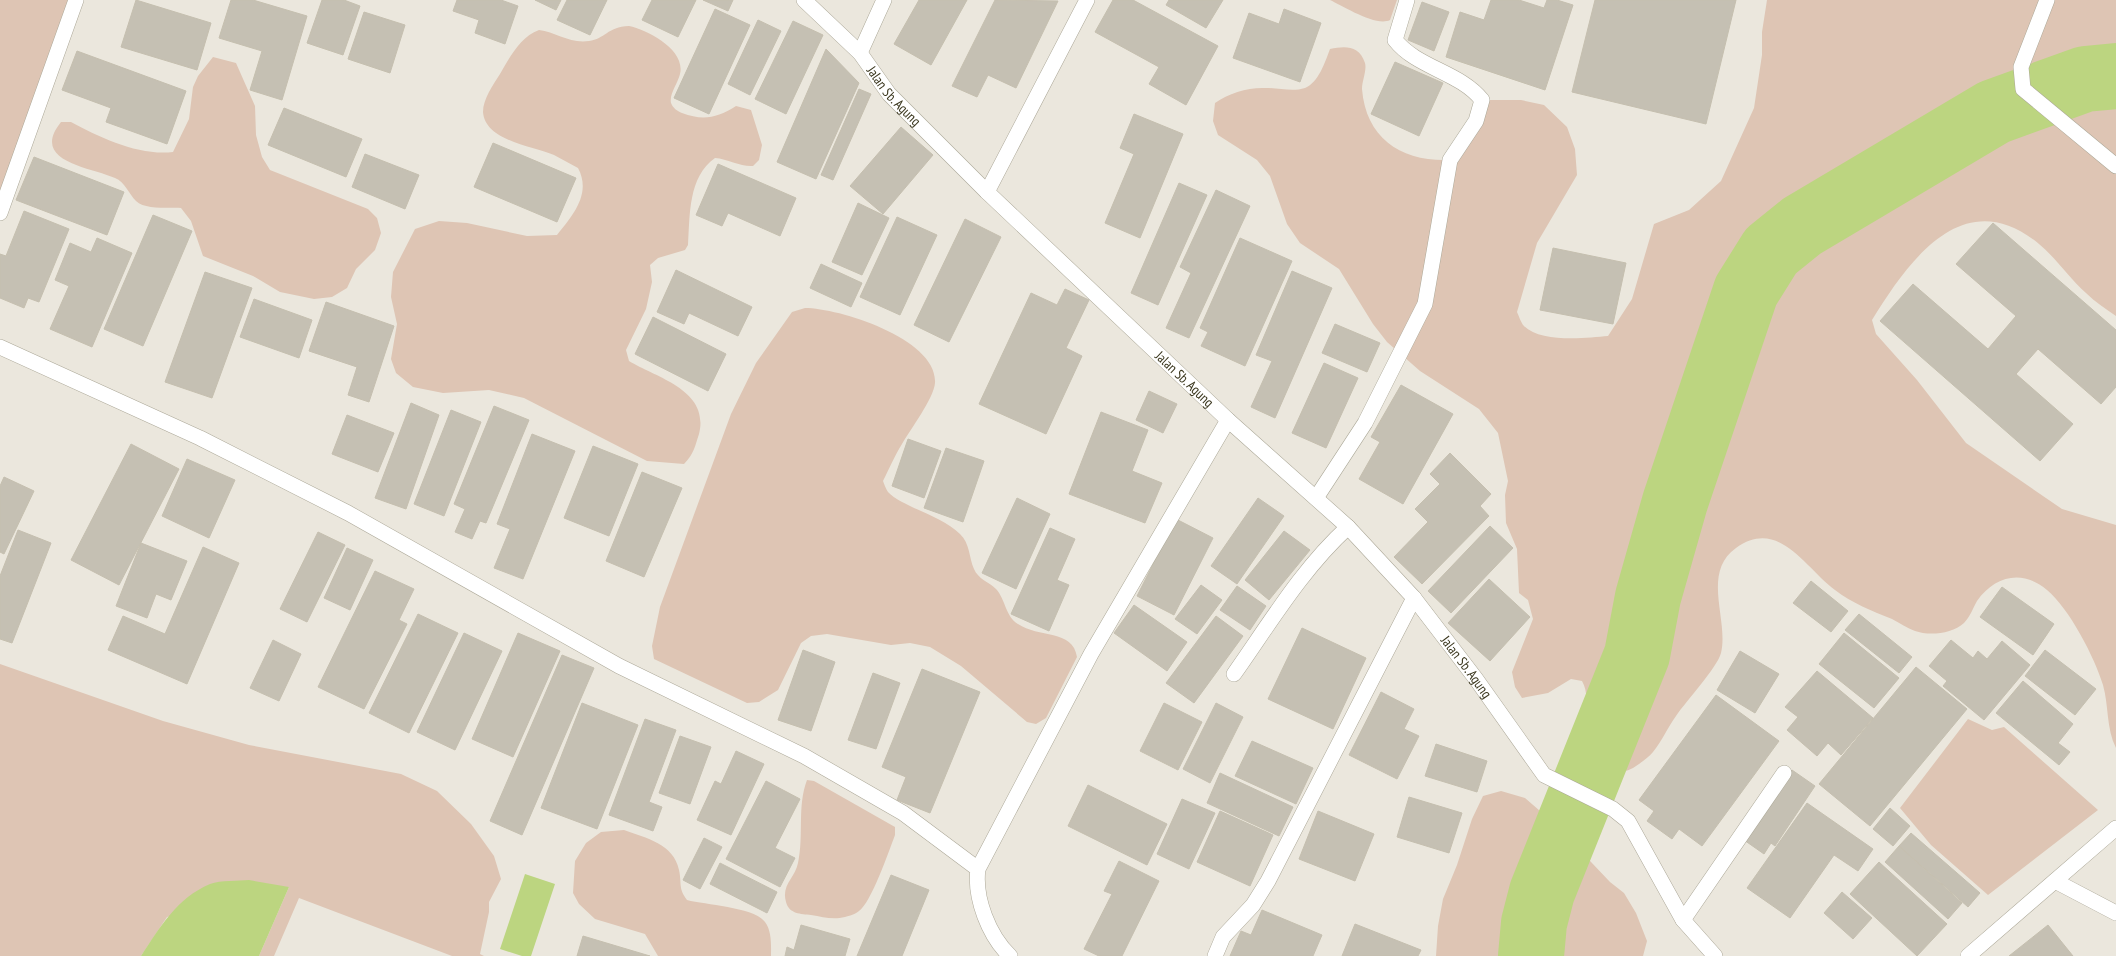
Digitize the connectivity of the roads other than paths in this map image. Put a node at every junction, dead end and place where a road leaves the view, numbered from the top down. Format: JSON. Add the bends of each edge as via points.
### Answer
{"nodes":[{"id":1,"x":76,"y":0,"type":"edge"},
{"id":2,"x":804,"y":0,"type":"edge"},
{"id":3,"x":884,"y":0,"type":"edge"},
{"id":4,"x":1087,"y":0,"type":"edge"},
{"id":5,"x":1407,"y":0,"type":"edge"},
{"id":6,"x":2047,"y":0,"type":"edge"},
{"id":7,"x":860,"y":53,"type":"junction"},
{"id":8,"x":2116,"y":166,"type":"edge"},
{"id":9,"x":987,"y":192,"type":"junction"},
{"id":10,"x":0,"y":213,"type":"edge"},
{"id":11,"x":0,"y":347,"type":"edge"},
{"id":12,"x":1228,"y":420,"type":"junction"},
{"id":13,"x":1316,"y":498,"type":"junction"},
{"id":14,"x":1348,"y":527,"type":"junction"},
{"id":15,"x":1414,"y":598,"type":"junction"},
{"id":16,"x":1234,"y":674,"type":"dead end"},
{"id":17,"x":1784,"y":773,"type":"dead end"},
{"id":18,"x":2116,"y":828,"type":"edge"},
{"id":19,"x":978,"y":869,"type":"junction"},
{"id":20,"x":2055,"y":881,"type":"junction"},
{"id":21,"x":2116,"y":912,"type":"edge"},
{"id":22,"x":1683,"y":920,"type":"junction"},
{"id":23,"x":1010,"y":956,"type":"edge"},
{"id":24,"x":1215,"y":956,"type":"edge"},
{"id":25,"x":1715,"y":956,"type":"edge"},
{"id":26,"x":1968,"y":956,"type":"edge"}],
"edges":[{"from":1,"to":10,"type":"street"},
{"from":2,"to":7,"type":"street","name":"Jalan Sb. Agung"},
{"from":3,"to":7,"type":"street"},
{"from":4,"to":9,"type":"street"},
{"from":5,"to":13,"type":"street","via":[[1395,40],[1422,60],[1474,89],[1482,100],[1476,121],[1450,160],[1425,304],[1365,423]]},
{"from":6,"to":8,"type":"street","via":[[2021,66],[2022,89]]},
{"from":7,"to":9,"type":"street","name":"Jalan Sb. Agung","via":[[889,94]]},
{"from":9,"to":12,"type":"street","name":"Jalan Sb. Agung"},
{"from":11,"to":19,"type":"street","via":[[200,438],[348,513],[619,666],[804,756],[903,813]]},
{"from":12,"to":13,"type":"street","name":"Jalan Sb. Agung"},
{"from":12,"to":19,"type":"street","via":[[1091,654]]},
{"from":13,"to":14,"type":"street","name":"Jalan Sb. Agung"},
{"from":14,"to":15,"type":"street","name":"Jalan Sb. Agung"},
{"from":14,"to":16,"type":"street","via":[[1302,576]]},
{"from":15,"to":22,"type":"street","name":"Jalan Sb. Agung","via":[[1544,775],[1613,809],[1628,821]]},
{"from":15,"to":24,"type":"street","via":[[1268,881],[1253,905],[1223,937]]},
{"from":17,"to":22,"type":"street"},
{"from":18,"to":20,"type":"street"},
{"from":19,"to":23,"type":"street","via":[[978,888],[986,919],[1000,946]]},
{"from":20,"to":21,"type":"street"},
{"from":20,"to":26,"type":"street"},
{"from":22,"to":25,"type":"street"}]}
